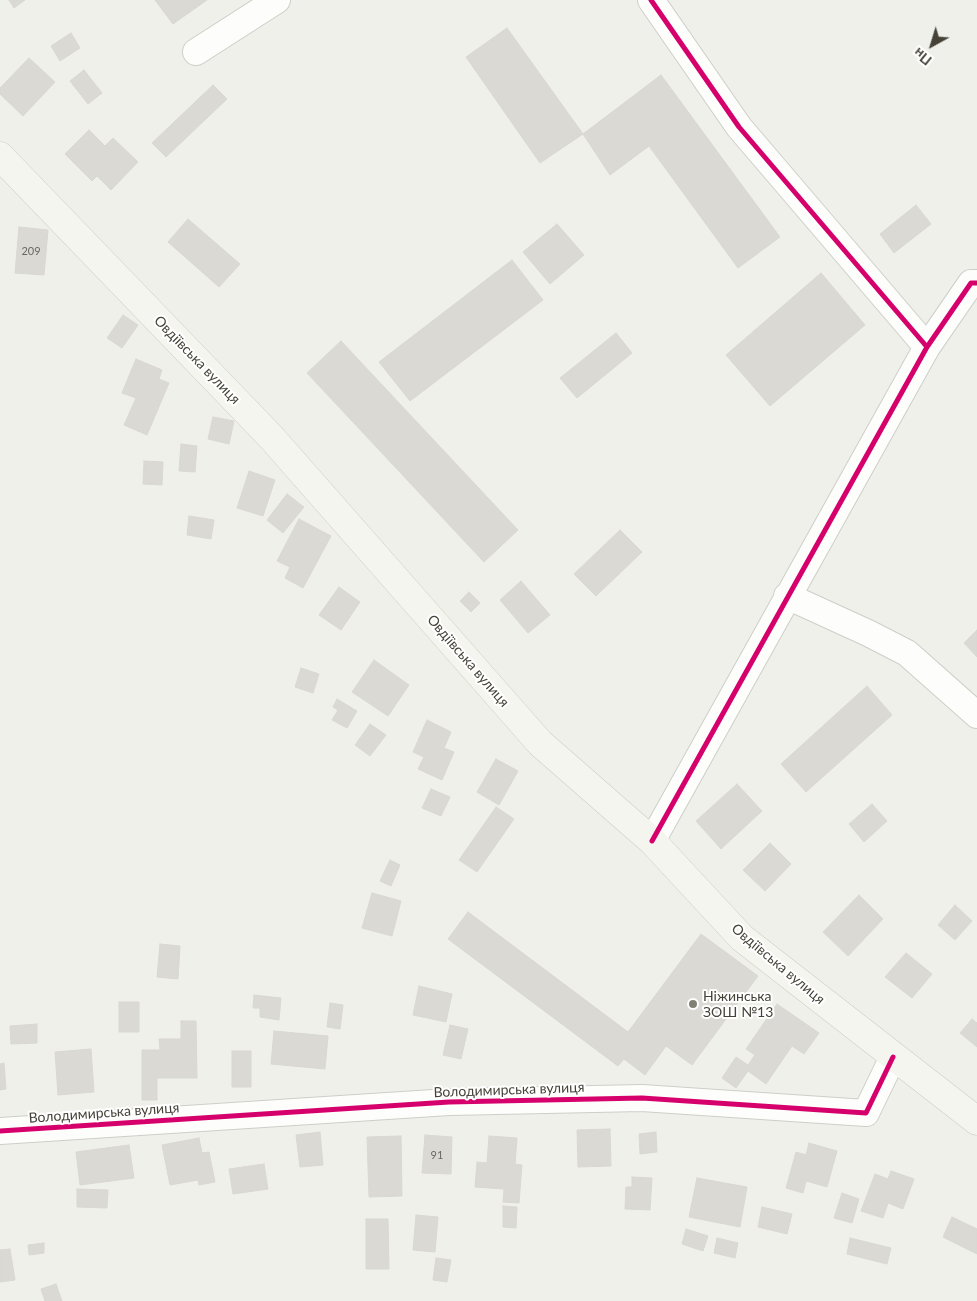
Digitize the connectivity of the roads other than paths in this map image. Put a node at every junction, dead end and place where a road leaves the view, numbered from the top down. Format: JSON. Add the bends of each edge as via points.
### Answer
{"nodes":[{"id":1,"x":277,"y":0,"type":"edge"},
{"id":2,"x":651,"y":0,"type":"edge"},
{"id":3,"x":196,"y":52,"type":"dead end"},
{"id":4,"x":0,"y":156,"type":"edge"},
{"id":5,"x":977,"y":283,"type":"edge"},
{"id":6,"x":927,"y":347,"type":"junction"},
{"id":7,"x":787,"y":596,"type":"junction"},
{"id":8,"x":977,"y":715,"type":"edge"},
{"id":9,"x":652,"y":841,"type":"junction"},
{"id":10,"x":893,"y":1057,"type":"junction"},
{"id":11,"x":977,"y":1121,"type":"edge"},
{"id":12,"x":0,"y":1131,"type":"edge"}],
"edges":[{"from":1,"to":3,"type":"street"},
{"from":2,"to":6,"type":"street","via":[[739,127]]},
{"from":4,"to":9,"type":"main road","name":"Овдіївська вулиця","via":[[271,437],[540,743]]},
{"from":5,"to":6,"type":"street","via":[[971,283]]},
{"from":6,"to":7,"type":"street"},
{"from":7,"to":8,"type":"street","via":[[907,653]]},
{"from":7,"to":9,"type":"street"},
{"from":9,"to":10,"type":"main road","name":"Овдіївська вулиця","via":[[742,938]]},
{"from":10,"to":11,"type":"main road","name":"Овдіївська вулиця"},
{"from":10,"to":12,"type":"street","name":"Володимирська вулиця","via":[[866,1113],[642,1098],[450,1102]]}]}
